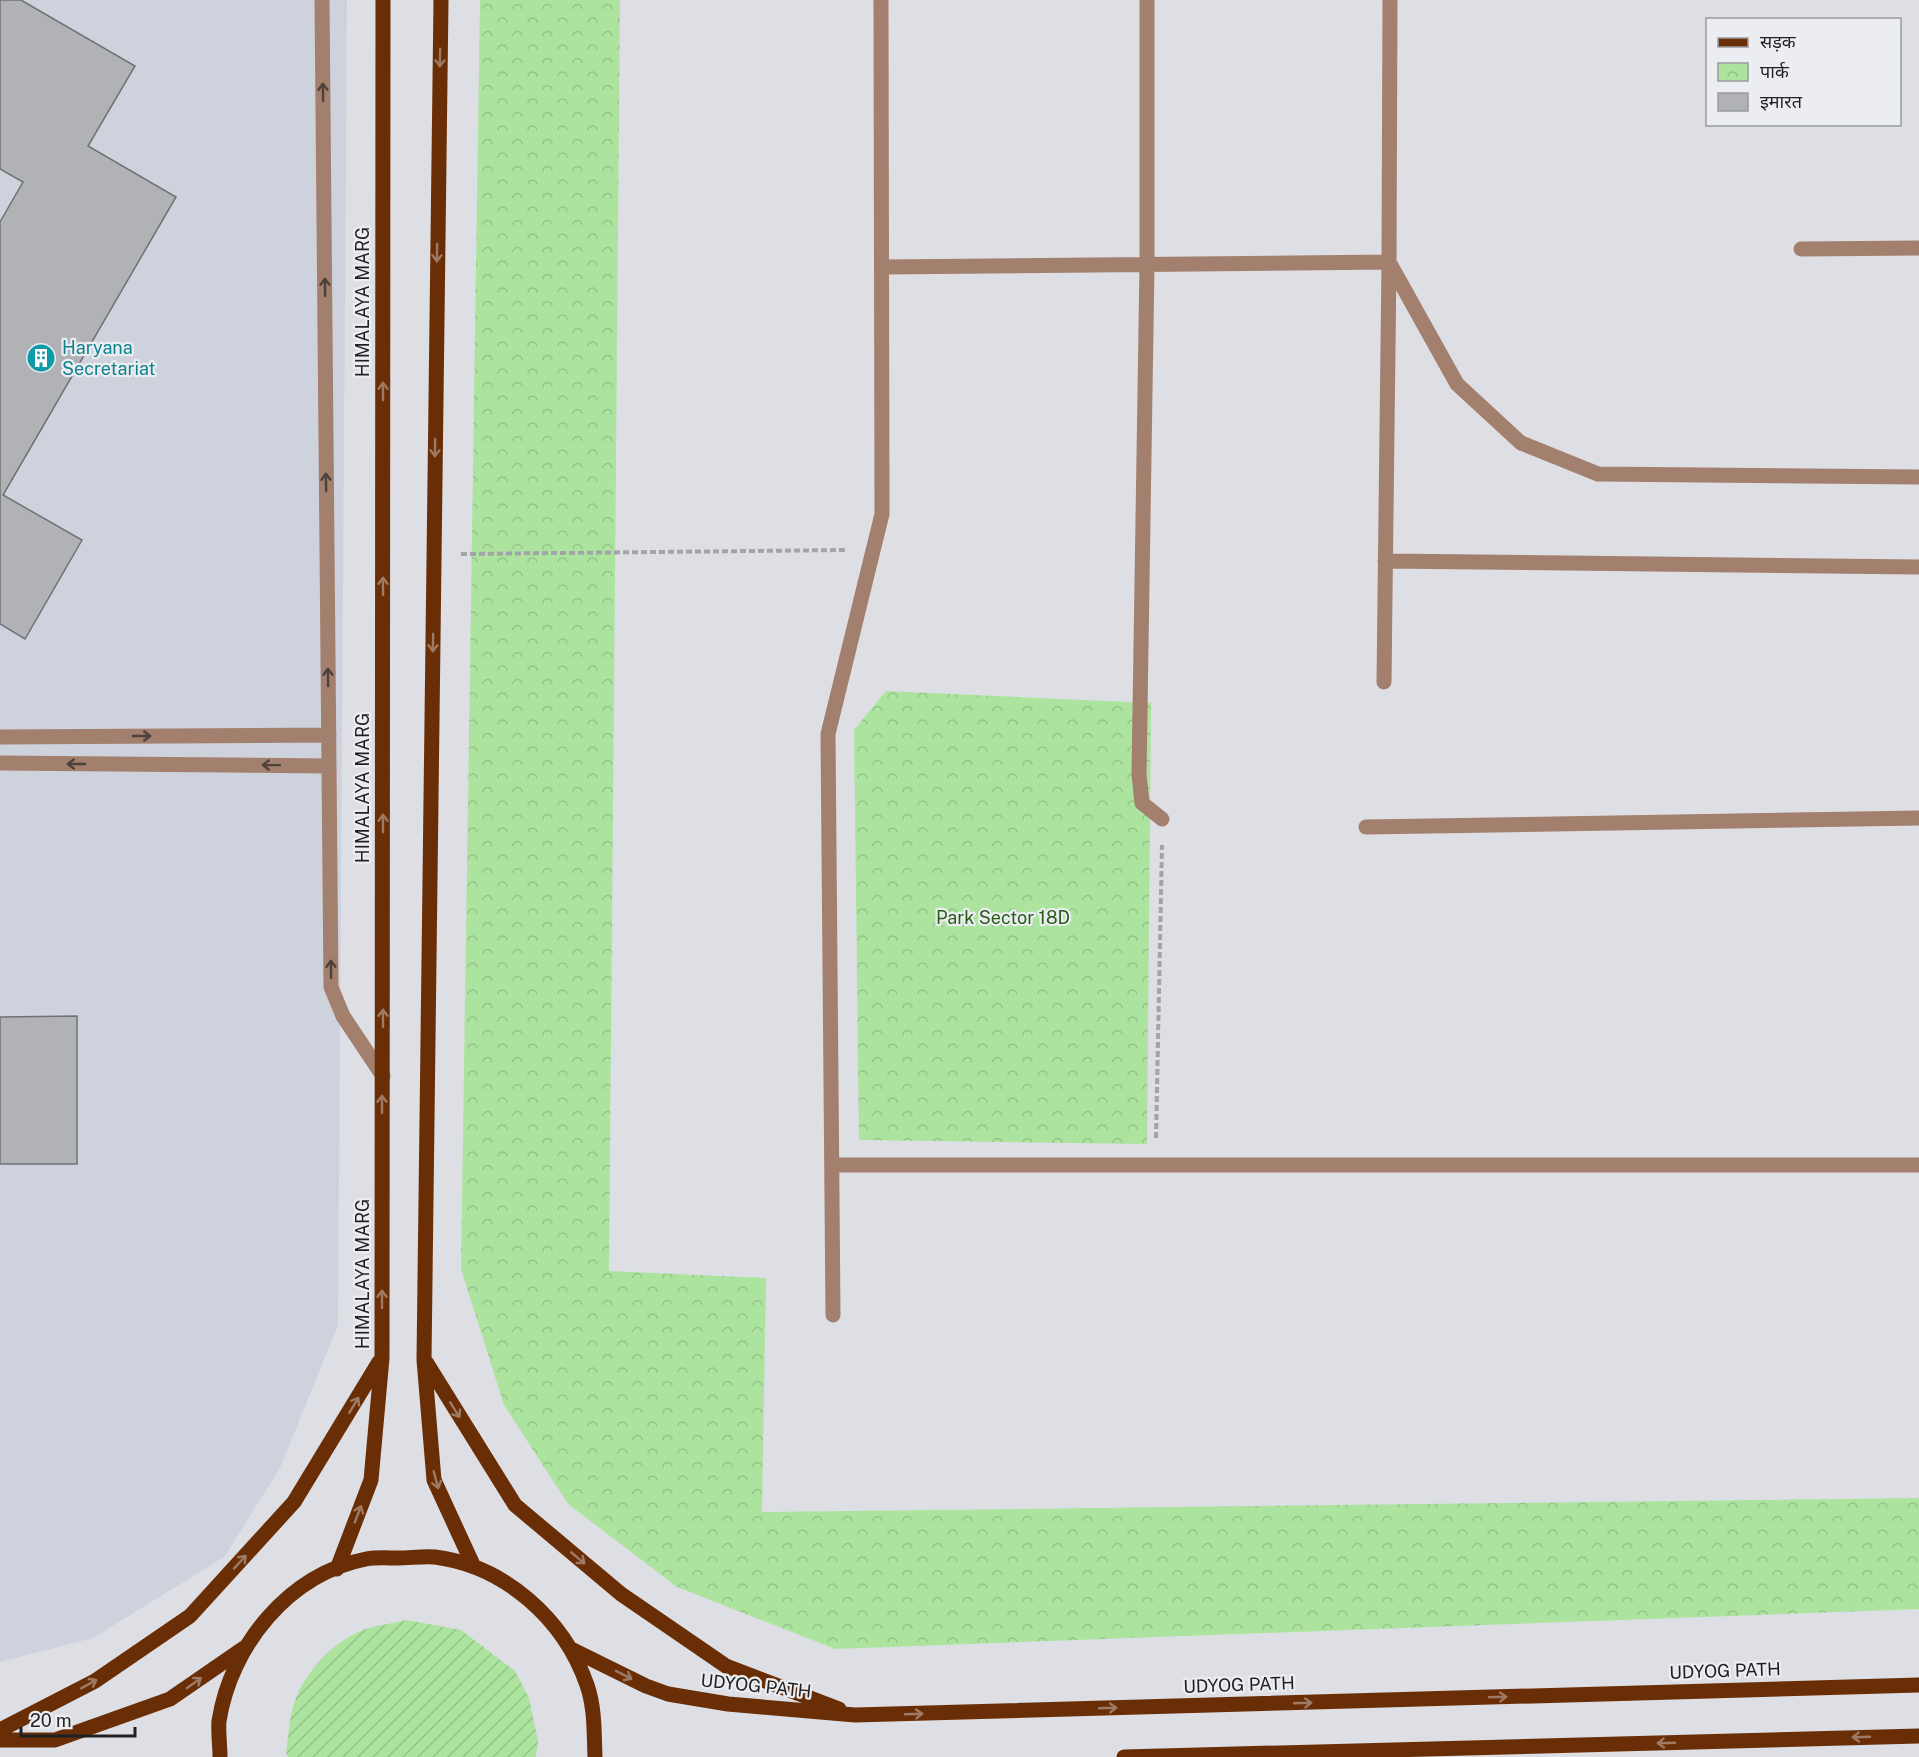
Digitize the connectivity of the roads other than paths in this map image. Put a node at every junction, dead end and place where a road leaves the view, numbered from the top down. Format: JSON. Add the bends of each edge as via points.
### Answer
{"nodes":[{"id":1,"x":322,"y":0,"type":"edge"},
{"id":2,"x":383,"y":0,"type":"edge"},
{"id":3,"x":441,"y":0,"type":"edge"},
{"id":4,"x":881,"y":0,"type":"edge"},
{"id":5,"x":1147,"y":0,"type":"edge"},
{"id":6,"x":1390,"y":0,"type":"edge"},
{"id":7,"x":1919,"y":248,"type":"edge"},
{"id":8,"x":1801,"y":249,"type":"dead end"},
{"id":9,"x":1389,"y":262,"type":"junction"},
{"id":10,"x":1147,"y":264,"type":"junction"},
{"id":11,"x":882,"y":267,"type":"junction"},
{"id":12,"x":1919,"y":477,"type":"edge"},
{"id":13,"x":1385,"y":561,"type":"junction"},
{"id":14,"x":1919,"y":567,"type":"edge"},
{"id":15,"x":1384,"y":682,"type":"dead end"},
{"id":16,"x":329,"y":735,"type":"junction"},
{"id":17,"x":0,"y":737,"type":"edge"},
{"id":18,"x":0,"y":763,"type":"edge"},
{"id":19,"x":329,"y":766,"type":"junction"},
{"id":20,"x":1919,"y":818,"type":"edge"},
{"id":21,"x":1162,"y":819,"type":"road end"},
{"id":22,"x":1366,"y":827,"type":"dead end"},
{"id":23,"x":382,"y":1076,"type":"junction"},
{"id":24,"x":832,"y":1165,"type":"junction"},
{"id":25,"x":1919,"y":1165,"type":"edge"},
{"id":26,"x":833,"y":1316,"type":"dead end"},
{"id":27,"x":382,"y":1358,"type":"junction"},
{"id":28,"x":424,"y":1360,"type":"junction"},
{"id":29,"x":474,"y":1567,"type":"junction"},
{"id":30,"x":336,"y":1569,"type":"junction"},
{"id":31,"x":245,"y":1648,"type":"junction"},
{"id":32,"x":571,"y":1649,"type":"junction"},
{"id":33,"x":1919,"y":1685,"type":"edge"},
{"id":34,"x":855,"y":1715,"type":"junction"},
{"id":35,"x":0,"y":1730,"type":"edge"},
{"id":36,"x":1919,"y":1736,"type":"edge"},
{"id":37,"x":0,"y":1740,"type":"edge"},
{"id":38,"x":220,"y":1757,"type":"edge"},
{"id":39,"x":595,"y":1757,"type":"edge"},
{"id":40,"x":1124,"y":1757,"type":"edge"}],
"edges":[{"from":16,"to":1,"type":"street","one_way":true},
{"from":23,"to":2,"type":"main road","name":"HIMALAYA MARG","one_way":true},
{"from":3,"to":28,"type":"main road","one_way":true},
{"from":4,"to":11,"type":"street"},
{"from":5,"to":10,"type":"street"},
{"from":6,"to":9,"type":"street"},
{"from":7,"to":8,"type":"street"},
{"from":9,"to":10,"type":"street"},
{"from":9,"to":12,"type":"street","via":[[1456,384],[1521,443],[1598,474]]},
{"from":9,"to":13,"type":"street"},
{"from":10,"to":11,"type":"street"},
{"from":10,"to":21,"type":"street","via":[[1139,775],[1142,803]]},
{"from":11,"to":24,"type":"street","via":[[882,514],[828,734]]},
{"from":13,"to":14,"type":"street"},
{"from":13,"to":15,"type":"street"},
{"from":17,"to":16,"type":"street","one_way":true},
{"from":16,"to":19,"type":"street"},
{"from":19,"to":18,"type":"street","one_way":true},
{"from":23,"to":19,"type":"street","one_way":true,"via":[[343,1016],[332,987]]},
{"from":20,"to":22,"type":"street"},
{"from":27,"to":23,"type":"main road","name":"HIMALAYA MARG","one_way":true},
{"from":24,"to":25,"type":"street"},
{"from":24,"to":26,"type":"street"},
{"from":30,"to":27,"type":"main road","name":"HIMALAYA MARG","one_way":true,"via":[[371,1480]]},
{"from":35,"to":27,"type":"main road","one_way":true,"via":[[95,1681],[190,1616],[294,1502]]},
{"from":28,"to":29,"type":"main road","one_way":true,"via":[[434,1480]]},
{"from":28,"to":34,"type":"main road","one_way":true,"via":[[515,1505],[621,1594],[726,1666]]},
{"from":29,"to":30,"type":"main road","via":[[432,1557],[367,1559]]},
{"from":29,"to":32,"type":"main road","via":[[519,1591],[548,1617]]},
{"from":30,"to":31,"type":"main road","via":[[292,1594],[267,1617]]},
{"from":37,"to":31,"type":"main road","one_way":true,"via":[[55,1740],[170,1699]]},
{"from":31,"to":38,"type":"main road","via":[[231,1675],[219,1722]]},
{"from":32,"to":34,"type":"main road","name":"UDYOG PATH","one_way":true,"via":[[668,1694],[728,1704]]},
{"from":32,"to":39,"type":"main road","via":[[593,1710]]},
{"from":34,"to":33,"type":"main road","name":"UDYOG PATH","one_way":true},
{"from":36,"to":40,"type":"main road","one_way":true}]}
